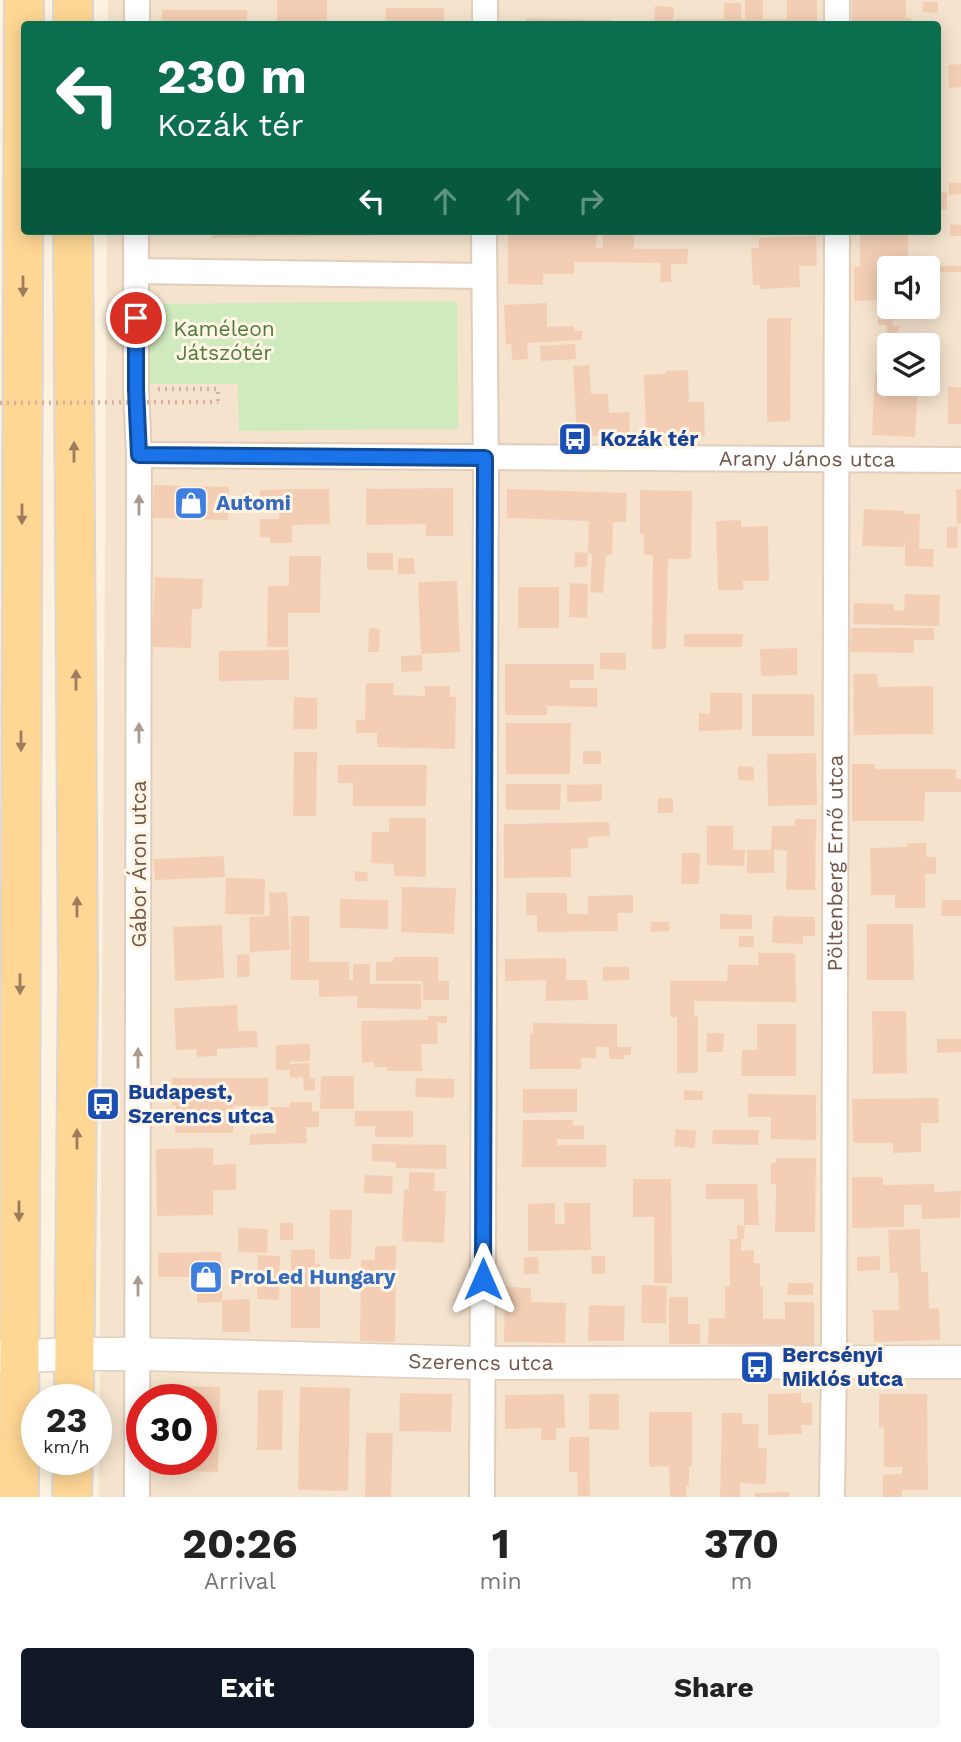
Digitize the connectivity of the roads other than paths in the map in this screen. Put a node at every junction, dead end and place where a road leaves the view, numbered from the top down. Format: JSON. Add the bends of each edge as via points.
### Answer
{"nodes":[{"id":1,"x":24,"y":0,"type":"edge"},
{"id":2,"x":74,"y":0,"type":"edge"},
{"id":3,"x":137,"y":0,"type":"edge"},
{"id":4,"x":485,"y":0,"type":"edge"},
{"id":5,"x":837,"y":0,"type":"edge"},
{"id":6,"x":24,"y":21,"type":"edge"},
{"id":7,"x":73,"y":21,"type":"edge"},
{"id":8,"x":137,"y":21,"type":"edge"},
{"id":9,"x":485,"y":21,"type":"edge"},
{"id":10,"x":837,"y":21,"type":"edge"},
{"id":11,"x":21,"y":235,"type":"edge"},
{"id":12,"x":73,"y":235,"type":"edge"},
{"id":13,"x":136,"y":235,"type":"edge"},
{"id":14,"x":484,"y":235,"type":"edge"},
{"id":15,"x":837,"y":235,"type":"edge"},
{"id":16,"x":136,"y":271,"type":"junction"},
{"id":17,"x":484,"y":275,"type":"junction"},
{"id":18,"x":139,"y":455,"type":"junction"},
{"id":19,"x":485,"y":458,"type":"junction"},
{"id":20,"x":836,"y":459,"type":"junction"},
{"id":21,"x":961,"y":460,"type":"edge"},
{"id":22,"x":75,"y":1354,"type":"junction"},
{"id":23,"x":138,"y":1354,"type":"junction"},
{"id":24,"x":9,"y":1357,"type":"edge"},
{"id":25,"x":834,"y":1362,"type":"junction"},
{"id":26,"x":961,"y":1362,"type":"edge"},
{"id":27,"x":483,"y":1363,"type":"junction"},
{"id":28,"x":74,"y":1384,"type":"edge"},
{"id":29,"x":73,"y":1475,"type":"edge"},
{"id":30,"x":19,"y":1497,"type":"edge"},
{"id":31,"x":72,"y":1497,"type":"edge"},
{"id":32,"x":136,"y":1497,"type":"edge"},
{"id":33,"x":482,"y":1497,"type":"edge"},
{"id":34,"x":832,"y":1497,"type":"edge"}],
"edges":[{"from":1,"to":6,"type":"main road","one_way":true},
{"from":2,"to":7,"type":"main road"},
{"from":3,"to":8,"type":"street"},
{"from":4,"to":9,"type":"street"},
{"from":5,"to":10,"type":"street"},
{"from":11,"to":24,"type":"main road","one_way":true},
{"from":22,"to":12,"type":"main road","one_way":true,"via":[[78,975]]},
{"from":13,"to":16,"type":"street","name":"Gábor Áron utca"},
{"from":14,"to":17,"type":"street"},
{"from":15,"to":20,"type":"street","name":"Pöltenberg Ernő utca"},
{"from":16,"to":17,"type":"street"},
{"from":16,"to":18,"type":"street","name":"Gábor Áron utca"},
{"from":17,"to":19,"type":"street"},
{"from":18,"to":19,"type":"street"},
{"from":23,"to":18,"type":"street","name":"Gábor Áron utca","one_way":true},
{"from":19,"to":20,"type":"street","name":"Arany János utca"},
{"from":19,"to":27,"type":"street"},
{"from":20,"to":21,"type":"street","name":"Arany János utca"},
{"from":20,"to":25,"type":"street","name":"Pöltenberg Ernő utca"},
{"from":22,"to":23,"type":"street","name":"Szerencs utca"},
{"from":22,"to":24,"type":"street","name":"Szerencs utca"},
{"from":22,"to":28,"type":"main road"},
{"from":23,"to":27,"type":"street","name":"Szerencs utca"},
{"from":23,"to":32,"type":"street","name":"Gábor Áron utca"},
{"from":24,"to":30,"type":"main road"},
{"from":25,"to":26,"type":"street","name":"Szerencs utca"},
{"from":25,"to":27,"type":"street","name":"Szerencs utca"},
{"from":25,"to":34,"type":"street","name":"Pöltenberg Ernő utca"},
{"from":27,"to":33,"type":"street"},
{"from":29,"to":31,"type":"main road"}]}
